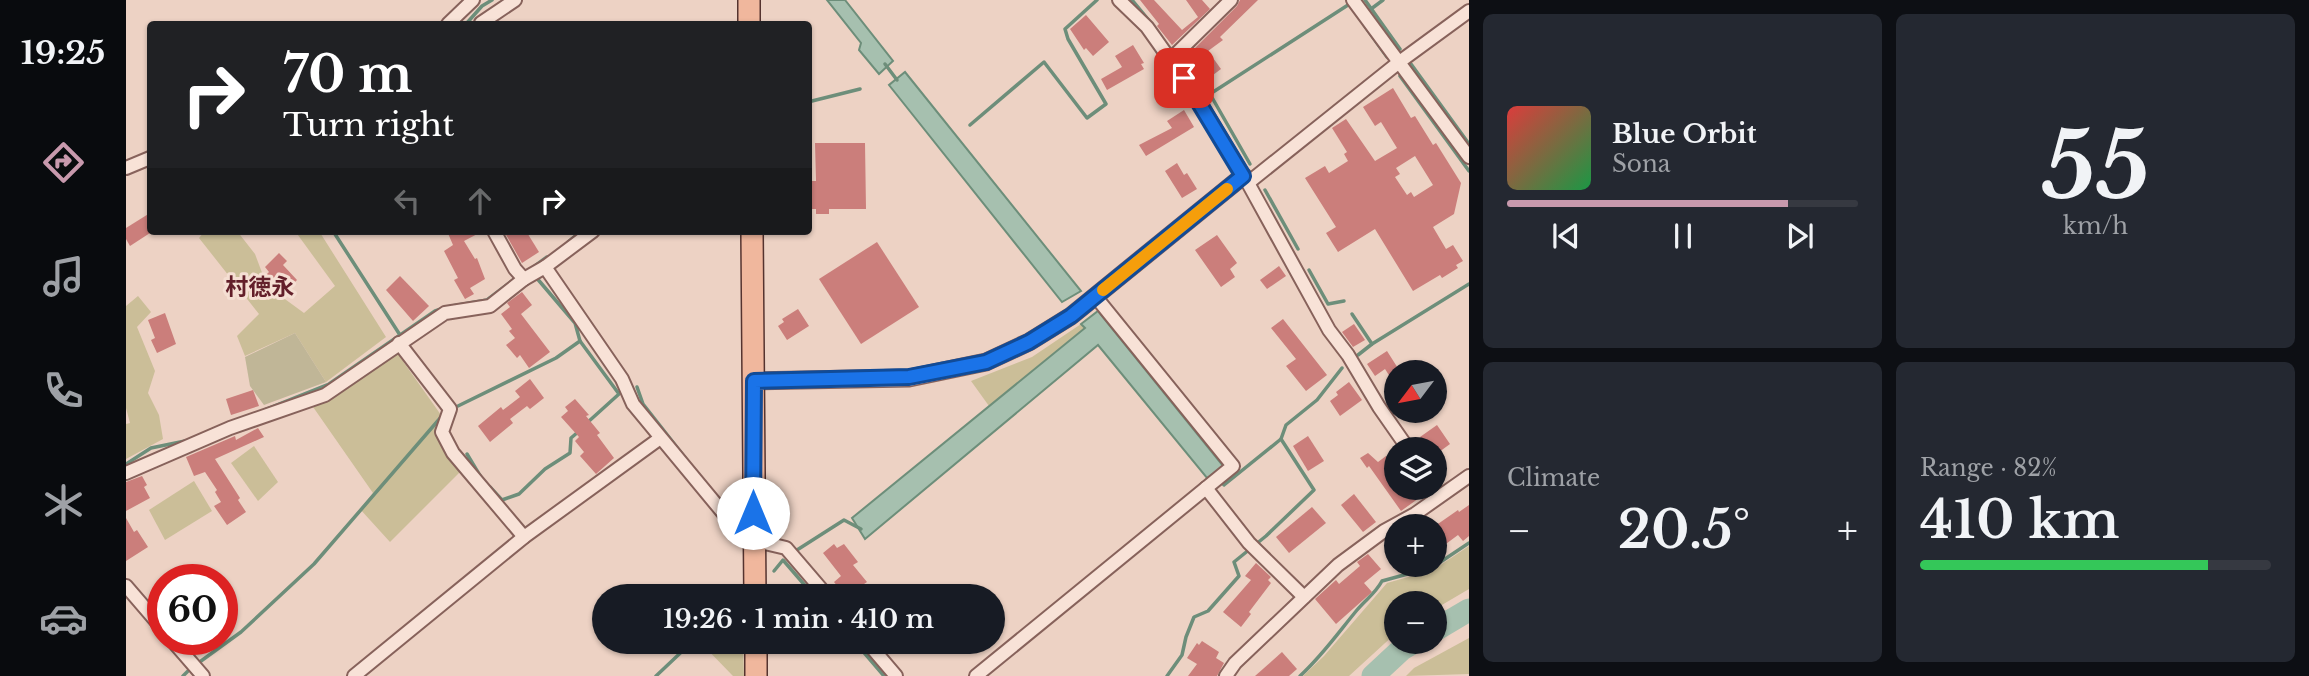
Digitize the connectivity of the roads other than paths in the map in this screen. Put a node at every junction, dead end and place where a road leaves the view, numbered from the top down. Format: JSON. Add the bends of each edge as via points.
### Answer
{"nodes":[{"id":1,"x":473,"y":0,"type":"edge"},
{"id":2,"x":515,"y":0,"type":"edge"},
{"id":3,"x":749,"y":0,"type":"edge"},
{"id":4,"x":1119,"y":0,"type":"edge"},
{"id":5,"x":1231,"y":0,"type":"edge"},
{"id":6,"x":1353,"y":0,"type":"edge"},
{"id":7,"x":1469,"y":11,"type":"edge"},
{"id":8,"x":451,"y":21,"type":"edge"},
{"id":9,"x":484,"y":21,"type":"edge"},
{"id":10,"x":749,"y":21,"type":"edge"},
{"id":11,"x":1171,"y":59,"type":"junction"},
{"id":12,"x":1398,"y":63,"type":"junction"},
{"id":13,"x":1469,"y":157,"type":"edge"},
{"id":14,"x":147,"y":159,"type":"edge"},
{"id":15,"x":126,"y":168,"type":"edge"},
{"id":16,"x":1246,"y":180,"type":"junction"},
{"id":17,"x":498,"y":235,"type":"edge"},
{"id":18,"x":587,"y":235,"type":"edge"},
{"id":19,"x":752,"y":235,"type":"edge"},
{"id":20,"x":531,"y":272,"type":"junction"},
{"id":21,"x":1095,"y":296,"type":"junction"},
{"id":22,"x":399,"y":343,"type":"junction"},
{"id":23,"x":754,"y":381,"type":"junction"},
{"id":24,"x":1400,"y":437,"type":"edge"},
{"id":25,"x":659,"y":439,"type":"junction"},
{"id":26,"x":126,"y":473,"type":"edge"},
{"id":27,"x":1469,"y":476,"type":"edge"},
{"id":28,"x":1215,"y":481,"type":"junction"},
{"id":29,"x":1447,"y":487,"type":"edge"},
{"id":30,"x":1429,"y":500,"type":"edge"},
{"id":31,"x":524,"y":537,"type":"junction"},
{"id":32,"x":753,"y":540,"type":"junction"},
{"id":33,"x":755,"y":584,"type":"edge"},
{"id":34,"x":817,"y":584,"type":"edge"},
{"id":35,"x":126,"y":586,"type":"edge"},
{"id":36,"x":1304,"y":597,"type":"junction"},
{"id":37,"x":147,"y":610,"type":"edge"},
{"id":38,"x":756,"y":654,"type":"edge"},
{"id":39,"x":877,"y":654,"type":"edge"},
{"id":40,"x":185,"y":655,"type":"edge"},
{"id":41,"x":203,"y":676,"type":"edge"},
{"id":42,"x":354,"y":676,"type":"edge"},
{"id":43,"x":756,"y":676,"type":"edge"},
{"id":44,"x":896,"y":676,"type":"edge"},
{"id":45,"x":976,"y":676,"type":"edge"},
{"id":46,"x":1226,"y":676,"type":"edge"}],
"edges":[{"from":1,"to":8,"type":"street"},
{"from":2,"to":9,"type":"street"},
{"from":3,"to":10,"type":"main road"},
{"from":4,"to":11,"type":"street"},
{"from":5,"to":11,"type":"street"},
{"from":6,"to":12,"type":"street"},
{"from":7,"to":12,"type":"street"},
{"from":11,"to":16,"type":"street"},
{"from":12,"to":13,"type":"street"},
{"from":12,"to":16,"type":"street"},
{"from":14,"to":15,"type":"street"},
{"from":16,"to":21,"type":"street"},
{"from":16,"to":24,"type":"street","via":[[1329,330]]},
{"from":17,"to":20,"type":"street"},
{"from":18,"to":20,"type":"street"},
{"from":19,"to":23,"type":"main road"},
{"from":20,"to":22,"type":"street","via":[[490,306],[445,313]]},
{"from":20,"to":25,"type":"street","via":[[622,379],[633,404]]},
{"from":21,"to":23,"type":"street","via":[[1029,342],[986,362],[954,370],[909,377]]},
{"from":21,"to":28,"type":"street","via":[[1233,466]]},
{"from":22,"to":26,"type":"street","via":[[325,395],[230,428]]},
{"from":22,"to":31,"type":"street","via":[[450,409],[442,432],[453,453]]},
{"from":23,"to":32,"type":"main road"},
{"from":25,"to":31,"type":"street"},
{"from":25,"to":32,"type":"street","via":[[744,538]]},
{"from":27,"to":29,"type":"street"},
{"from":28,"to":36,"type":"street","via":[[1253,547]]},
{"from":28,"to":45,"type":"street"},
{"from":30,"to":36,"type":"street","via":[[1338,565]]},
{"from":31,"to":42,"type":"street"},
{"from":32,"to":33,"type":"main road"},
{"from":32,"to":34,"type":"street","via":[[786,548]]},
{"from":35,"to":37,"type":"street"},
{"from":36,"to":46,"type":"street"},
{"from":38,"to":43,"type":"main road"},
{"from":39,"to":44,"type":"street"},
{"from":40,"to":41,"type":"street"}]}
